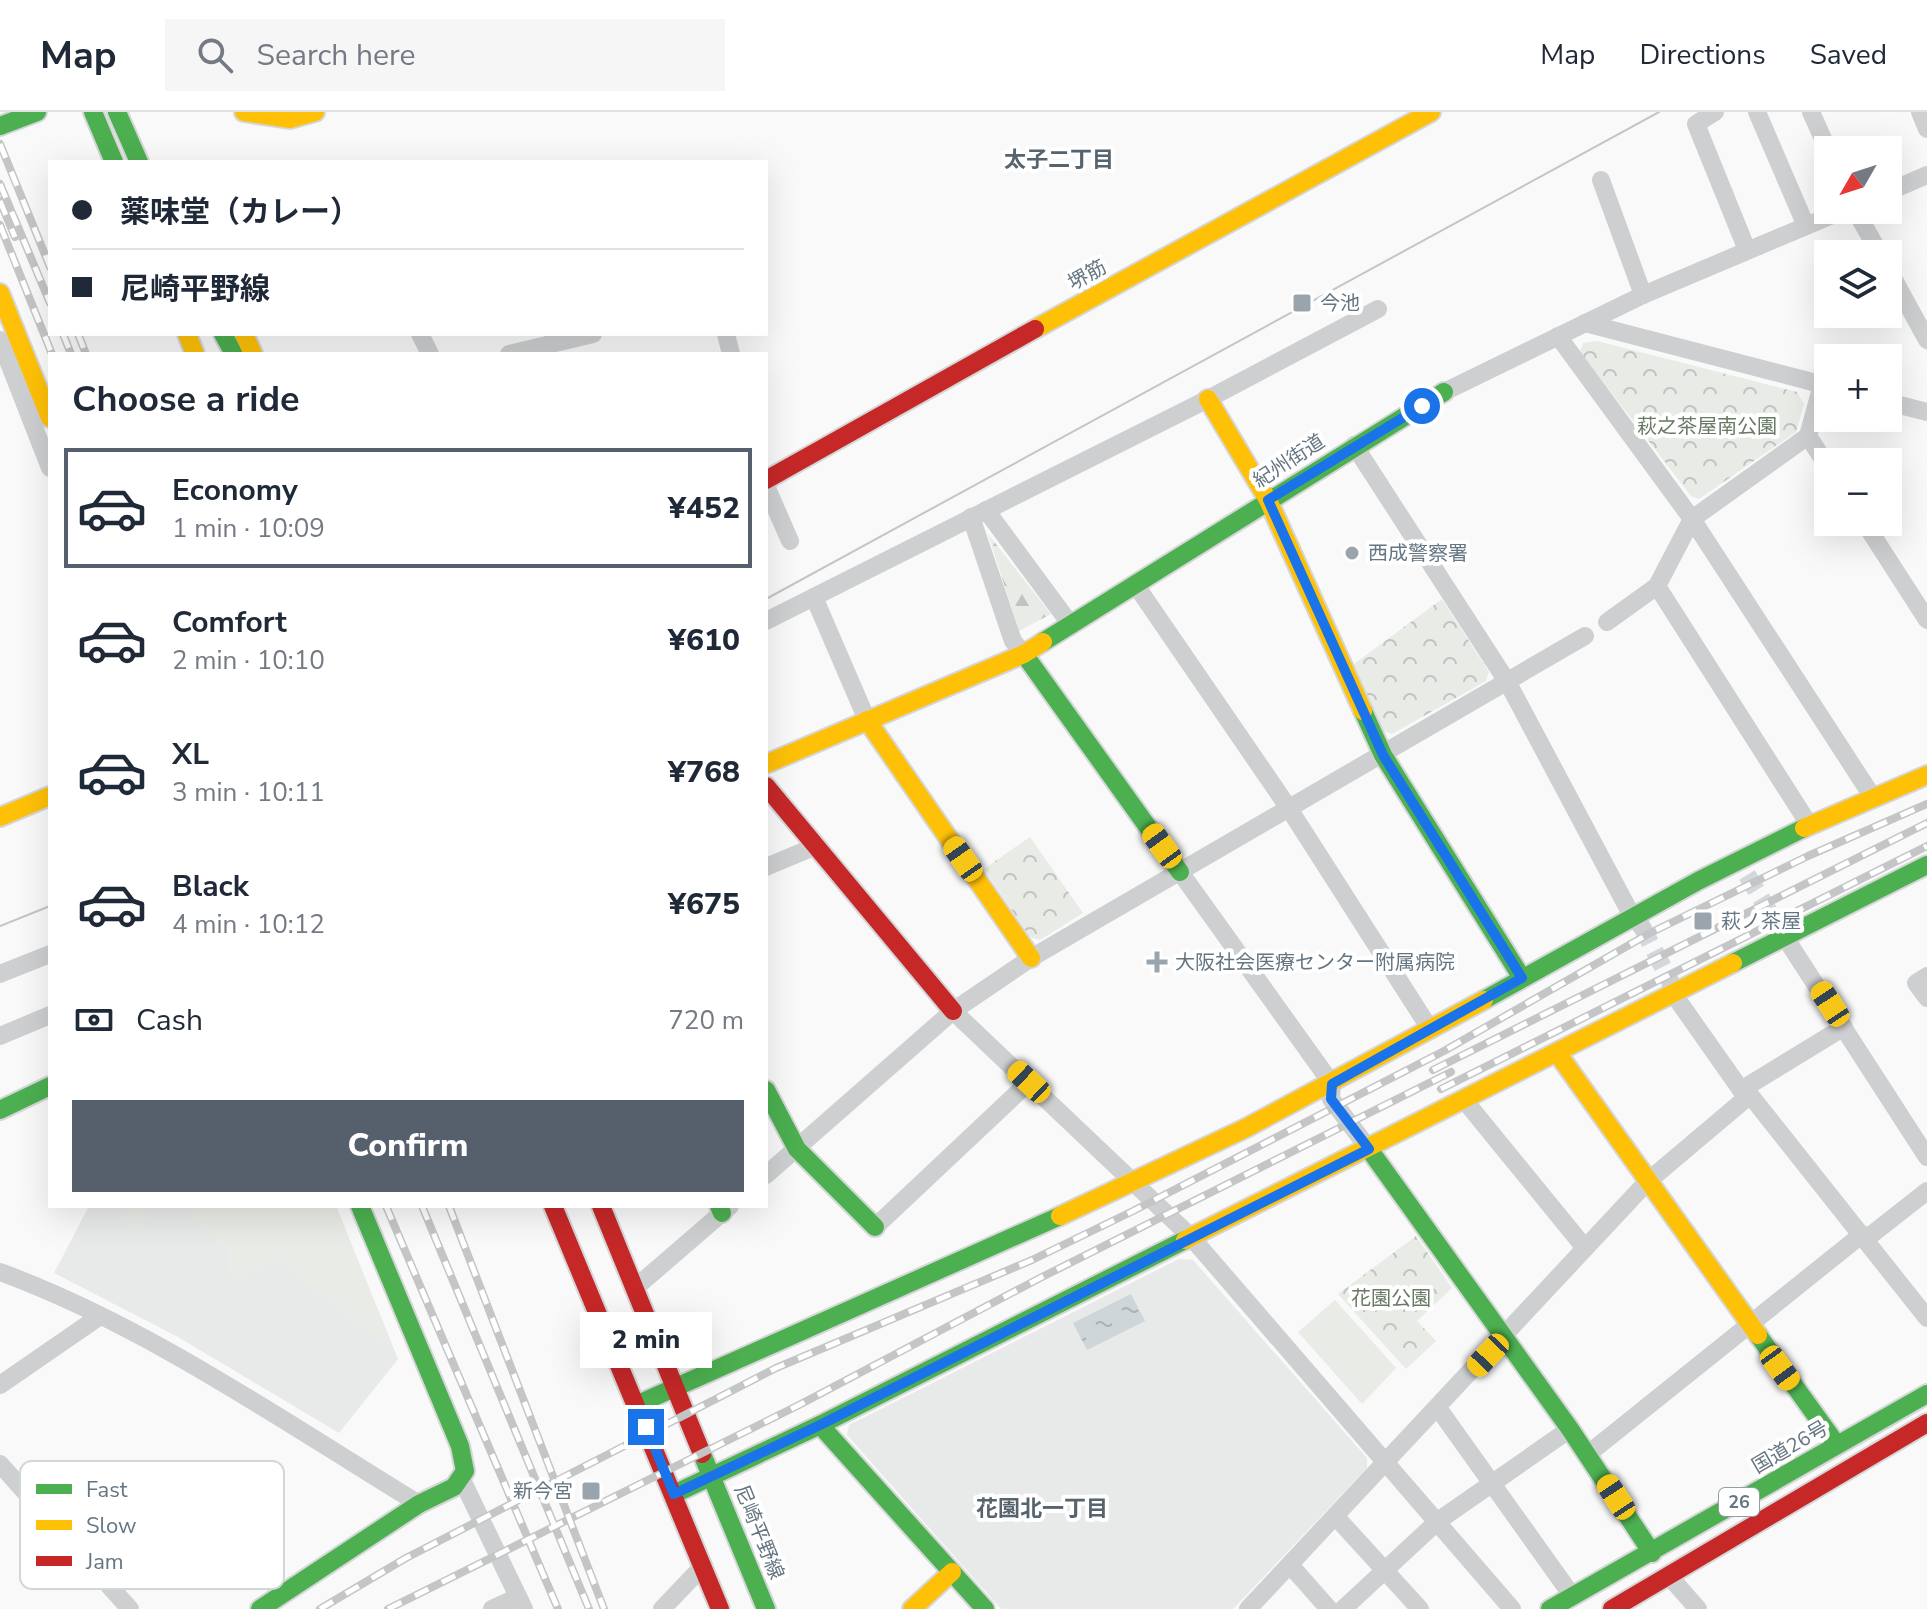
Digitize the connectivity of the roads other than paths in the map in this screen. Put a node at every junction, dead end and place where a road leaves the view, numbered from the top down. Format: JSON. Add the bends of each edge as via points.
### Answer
{"nodes":[{"id":1,"x":37,"y":112,"type":"edge"},
{"id":2,"x":93,"y":112,"type":"edge"},
{"id":3,"x":117,"y":112,"type":"edge"},
{"id":4,"x":244,"y":112,"type":"edge"},
{"id":5,"x":315,"y":112,"type":"edge"},
{"id":6,"x":1431,"y":112,"type":"edge"},
{"id":7,"x":1715,"y":112,"type":"edge"},
{"id":8,"x":1757,"y":112,"type":"edge"},
{"id":9,"x":1811,"y":112,"type":"edge"},
{"id":10,"x":1920,"y":112,"type":"edge"},
{"id":11,"x":0,"y":126,"type":"edge"},
{"id":12,"x":1927,"y":129,"type":"edge"},
{"id":13,"x":1822,"y":136,"type":"edge"},
{"id":14,"x":113,"y":160,"type":"edge"},
{"id":15,"x":138,"y":160,"type":"edge"},
{"id":16,"x":1927,"y":175,"type":"edge"},
{"id":17,"x":1601,"y":180,"type":"dead end"},
{"id":18,"x":1902,"y":186,"type":"edge"},
{"id":19,"x":1814,"y":223,"type":"edge"},
{"id":20,"x":1806,"y":226,"type":"junction"},
{"id":21,"x":1747,"y":250,"type":"junction"},
{"id":22,"x":0,"y":293,"type":"edge"},
{"id":23,"x":1902,"y":293,"type":"edge"},
{"id":24,"x":1643,"y":295,"type":"junction"},
{"id":25,"x":1378,"y":309,"type":"dead end"},
{"id":26,"x":1585,"y":323,"type":"junction"},
{"id":27,"x":1925,"y":333,"type":"edge"},
{"id":28,"x":585,"y":336,"type":"edge"},
{"id":29,"x":1558,"y":336,"type":"junction"},
{"id":30,"x":0,"y":340,"type":"edge"},
{"id":31,"x":517,"y":352,"type":"edge"},
{"id":32,"x":1814,"y":383,"type":"edge"},
{"id":33,"x":1444,"y":392,"type":"joint"},
{"id":34,"x":1208,"y":399,"type":"junction"},
{"id":35,"x":1902,"y":406,"type":"edge"},
{"id":36,"x":1927,"y":412,"type":"edge"},
{"id":37,"x":48,"y":413,"type":"edge"},
{"id":38,"x":1814,"y":418,"type":"edge"},
{"id":39,"x":1808,"y":436,"type":"junction"},
{"id":40,"x":1354,"y":445,"type":"junction"},
{"id":41,"x":1816,"y":448,"type":"edge"},
{"id":42,"x":48,"y":463,"type":"edge"},
{"id":43,"x":768,"y":482,"type":"edge"},
{"id":44,"x":768,"y":488,"type":"edge"},
{"id":45,"x":1268,"y":500,"type":"junction"},
{"id":46,"x":978,"y":514,"type":"junction"},
{"id":47,"x":1692,"y":519,"type":"junction"},
{"id":48,"x":1873,"y":536,"type":"edge"},
{"id":49,"x":790,"y":541,"type":"dead end"},
{"id":50,"x":1135,"y":584,"type":"junction"},
{"id":51,"x":1657,"y":586,"type":"junction"},
{"id":52,"x":814,"y":597,"type":"junction"},
{"id":53,"x":768,"y":620,"type":"edge"},
{"id":54,"x":1927,"y":620,"type":"edge"},
{"id":55,"x":1607,"y":622,"type":"dead end"},
{"id":56,"x":1071,"y":625,"type":"junction"},
{"id":57,"x":1585,"y":636,"type":"dead end"},
{"id":58,"x":1024,"y":654,"type":"junction"},
{"id":59,"x":1508,"y":683,"type":"junction"},
{"id":60,"x":867,"y":720,"type":"junction"},
{"id":61,"x":1383,"y":755,"type":"junction"},
{"id":62,"x":768,"y":763,"type":"edge"},
{"id":63,"x":1927,"y":775,"type":"edge"},
{"id":64,"x":768,"y":788,"type":"edge"},
{"id":65,"x":1872,"y":796,"type":"junction"},
{"id":66,"x":48,"y":797,"type":"edge"},
{"id":67,"x":1288,"y":807,"type":"junction"},
{"id":68,"x":0,"y":817,"type":"edge"},
{"id":69,"x":1810,"y":826,"type":"junction"},
{"id":70,"x":816,"y":846,"type":"junction"},
{"id":71,"x":1927,"y":865,"type":"edge"},
{"id":72,"x":768,"y":866,"type":"edge"},
{"id":73,"x":1180,"y":872,"type":"junction"},
{"id":74,"x":1637,"y":922,"type":"junction"},
{"id":75,"x":1781,"y":931,"type":"junction"},
{"id":76,"x":48,"y":955,"type":"edge"},
{"id":77,"x":1031,"y":958,"type":"junction"},
{"id":78,"x":0,"y":974,"type":"edge"},
{"id":79,"x":1927,"y":976,"type":"edge"},
{"id":80,"x":1522,"y":978,"type":"junction"},
{"id":81,"x":1671,"y":988,"type":"junction"},
{"id":82,"x":1927,"y":998,"type":"edge"},
{"id":83,"x":953,"y":1011,"type":"junction"},
{"id":84,"x":48,"y":1016,"type":"edge"},
{"id":85,"x":1844,"y":1027,"type":"junction"},
{"id":86,"x":1430,"y":1029,"type":"junction"},
{"id":87,"x":0,"y":1036,"type":"edge"},
{"id":88,"x":1558,"y":1054,"type":"junction"},
{"id":89,"x":1029,"y":1082,"type":"junction"},
{"id":90,"x":1332,"y":1084,"type":"junction"},
{"id":91,"x":48,"y":1087,"type":"edge"},
{"id":92,"x":1745,"y":1092,"type":"junction"},
{"id":93,"x":768,"y":1094,"type":"edge"},
{"id":94,"x":1465,"y":1101,"type":"junction"},
{"id":95,"x":0,"y":1110,"type":"edge"},
{"id":96,"x":797,"y":1149,"type":"junction"},
{"id":97,"x":1369,"y":1149,"type":"junction"},
{"id":98,"x":1927,"y":1157,"type":"edge"},
{"id":99,"x":768,"y":1173,"type":"edge"},
{"id":100,"x":1137,"y":1182,"type":"junction"},
{"id":101,"x":1647,"y":1182,"type":"junction"},
{"id":102,"x":1927,"y":1191,"type":"edge"},
{"id":103,"x":361,"y":1208,"type":"edge"},
{"id":104,"x":554,"y":1208,"type":"edge"},
{"id":105,"x":602,"y":1208,"type":"edge"},
{"id":106,"x":724,"y":1208,"type":"edge"},
{"id":107,"x":875,"y":1227,"type":"joint"},
{"id":108,"x":1860,"y":1236,"type":"junction"},
{"id":109,"x":1191,"y":1237,"type":"junction"},
{"id":110,"x":1585,"y":1248,"type":"junction"},
{"id":111,"x":0,"y":1272,"type":"edge"},
{"id":112,"x":635,"y":1288,"type":"junction"},
{"id":113,"x":100,"y":1316,"type":"junction"},
{"id":114,"x":1927,"y":1318,"type":"edge"},
{"id":115,"x":1748,"y":1324,"type":"junction"},
{"id":116,"x":1505,"y":1337,"type":"junction"},
{"id":117,"x":0,"y":1385,"type":"edge"},
{"id":118,"x":675,"y":1388,"type":"junction"},
{"id":119,"x":1927,"y":1394,"type":"edge"},
{"id":120,"x":636,"y":1405,"type":"junction"},
{"id":121,"x":1438,"y":1408,"type":"junction"},
{"id":122,"x":1927,"y":1423,"type":"edge"},
{"id":123,"x":820,"y":1425,"type":"junction"},
{"id":124,"x":1570,"y":1429,"type":"junction"},
{"id":125,"x":1837,"y":1445,"type":"junction"},
{"id":126,"x":1588,"y":1454,"type":"junction"},
{"id":127,"x":1386,"y":1463,"type":"junction"},
{"id":128,"x":3,"y":1475,"type":"edge"},
{"id":129,"x":712,"y":1476,"type":"junction"},
{"id":130,"x":462,"y":1480,"type":"junction"},
{"id":131,"x":1492,"y":1483,"type":"junction"},
{"id":132,"x":20,"y":1493,"type":"edge"},
{"id":133,"x":674,"y":1494,"type":"junction"},
{"id":134,"x":419,"y":1504,"type":"junction"},
{"id":135,"x":1336,"y":1517,"type":"junction"},
{"id":136,"x":1438,"y":1521,"type":"junction"},
{"id":137,"x":1652,"y":1553,"type":"junction"},
{"id":138,"x":1290,"y":1565,"type":"junction"},
{"id":139,"x":703,"y":1566,"type":"junction"},
{"id":140,"x":1385,"y":1571,"type":"junction"},
{"id":141,"x":952,"y":1572,"type":"junction"},
{"id":142,"x":1669,"y":1576,"type":"junction"},
{"id":143,"x":111,"y":1589,"type":"edge"},
{"id":144,"x":1573,"y":1597,"type":"junction"},
{"id":145,"x":521,"y":1603,"type":"edge"},
{"id":146,"x":273,"y":1606,"type":"edge"},
{"id":147,"x":130,"y":1609,"type":"edge"},
{"id":148,"x":492,"y":1609,"type":"edge"},
{"id":149,"x":662,"y":1609,"type":"edge"},
{"id":150,"x":720,"y":1609,"type":"edge"},
{"id":151,"x":766,"y":1609,"type":"edge"},
{"id":152,"x":912,"y":1609,"type":"edge"},
{"id":153,"x":985,"y":1609,"type":"edge"},
{"id":154,"x":1248,"y":1609,"type":"edge"},
{"id":155,"x":1329,"y":1609,"type":"edge"},
{"id":156,"x":1343,"y":1609,"type":"edge"},
{"id":157,"x":1420,"y":1609,"type":"edge"},
{"id":158,"x":1512,"y":1609,"type":"edge"},
{"id":159,"x":1550,"y":1609,"type":"edge"},
{"id":160,"x":1612,"y":1609,"type":"edge"},
{"id":161,"x":1698,"y":1609,"type":"edge"}],
"edges":[{"from":1,"to":11,"type":"main road"},
{"from":2,"to":14,"type":"main road"},
{"from":3,"to":15,"type":"main road"},
{"from":4,"to":5,"type":"main road","via":[[290,119]]},
{"from":6,"to":43,"type":"main road","name":"堺筋","via":[[929,386]]},
{"from":7,"to":21,"type":"street","via":[[1696,124]]},
{"from":8,"to":20,"type":"street"},
{"from":9,"to":13,"type":"street"},
{"from":10,"to":12,"type":"street"},
{"from":16,"to":18,"type":"street"},
{"from":17,"to":24,"type":"street"},
{"from":19,"to":20,"type":"street","name":"紀州街道"},
{"from":20,"to":21,"type":"street","name":"紀州街道"},
{"from":21,"to":24,"type":"street","name":"紀州街道"},
{"from":22,"to":37,"type":"main road"},
{"from":23,"to":27,"type":"street"},
{"from":24,"to":26,"type":"street","name":"紀州街道"},
{"from":25,"to":34,"type":"street"},
{"from":26,"to":29,"type":"street","name":"紀州街道"},
{"from":26,"to":32,"type":"street"},
{"from":28,"to":31,"type":"street"},
{"from":29,"to":33,"type":"street","name":"紀州街道"},
{"from":29,"to":47,"type":"street"},
{"from":30,"to":42,"type":"street"},
{"from":33,"to":40,"type":"main road","name":"紀州街道"},
{"from":34,"to":45,"type":"main road"},
{"from":34,"to":46,"type":"street"},
{"from":35,"to":36,"type":"street"},
{"from":38,"to":39,"type":"street"},
{"from":39,"to":41,"type":"street"},
{"from":39,"to":47,"type":"street"},
{"from":40,"to":45,"type":"main road","name":"紀州街道"},
{"from":40,"to":59,"type":"street"},
{"from":44,"to":49,"type":"street"},
{"from":45,"to":50,"type":"main road","name":"紀州街道"},
{"from":45,"to":61,"type":"main road"},
{"from":46,"to":52,"type":"street"},
{"from":46,"to":56,"type":"street"},
{"from":46,"to":58,"type":"street","via":[[1013,641]]},
{"from":47,"to":51,"type":"street"},
{"from":47,"to":65,"type":"street"},
{"from":48,"to":54,"type":"street"},
{"from":50,"to":56,"type":"main road","name":"紀州街道"},
{"from":50,"to":67,"type":"street"},
{"from":51,"to":55,"type":"street"},
{"from":51,"to":69,"type":"street"},
{"from":52,"to":53,"type":"street"},
{"from":52,"to":60,"type":"street"},
{"from":56,"to":58,"type":"main road","name":"紀州街道"},
{"from":57,"to":59,"type":"street"},
{"from":58,"to":60,"type":"main road","name":"紀州街道"},
{"from":58,"to":73,"type":"main road"},
{"from":59,"to":61,"type":"street"},
{"from":59,"to":74,"type":"street"},
{"from":60,"to":62,"type":"main road","name":"紀州街道"},
{"from":60,"to":77,"type":"main road"},
{"from":61,"to":67,"type":"street"},
{"from":61,"to":80,"type":"main road"},
{"from":63,"to":65,"type":"main road"},
{"from":64,"to":70,"type":"main road"},
{"from":65,"to":69,"type":"main road"},
{"from":66,"to":68,"type":"main road"},
{"from":67,"to":73,"type":"street"},
{"from":67,"to":86,"type":"street"},
{"from":69,"to":74,"type":"main road"},
{"from":70,"to":72,"type":"street"},
{"from":70,"to":83,"type":"main road"},
{"from":71,"to":75,"type":"main road"},
{"from":73,"to":77,"type":"street"},
{"from":73,"to":90,"type":"street"},
{"from":74,"to":80,"type":"main road"},
{"from":75,"to":81,"type":"main road"},
{"from":75,"to":85,"type":"street"},
{"from":76,"to":78,"type":"street"},
{"from":77,"to":83,"type":"street"},
{"from":79,"to":82,"type":"street","via":[[1916,983]]},
{"from":80,"to":86,"type":"main road"},
{"from":81,"to":88,"type":"main road"},
{"from":81,"to":92,"type":"street"},
{"from":83,"to":89,"type":"street"},
{"from":83,"to":96,"type":"street"},
{"from":84,"to":87,"type":"street"},
{"from":85,"to":92,"type":"street"},
{"from":85,"to":98,"type":"street"},
{"from":86,"to":90,"type":"main road"},
{"from":88,"to":94,"type":"main road"},
{"from":88,"to":101,"type":"main road"},
{"from":89,"to":100,"type":"street"},
{"from":89,"to":107,"type":"street"},
{"from":90,"to":97,"type":"street","via":[[1331,1099]]},
{"from":90,"to":100,"type":"main road"},
{"from":91,"to":95,"type":"main road"},
{"from":92,"to":101,"type":"street"},
{"from":92,"to":108,"type":"street"},
{"from":93,"to":96,"type":"main road"},
{"from":94,"to":97,"type":"main road"},
{"from":94,"to":110,"type":"street"},
{"from":96,"to":99,"type":"street"},
{"from":96,"to":107,"type":"main road"},
{"from":97,"to":109,"type":"main road"},
{"from":97,"to":116,"type":"main road"},
{"from":100,"to":109,"type":"street"},
{"from":100,"to":118,"type":"main road"},
{"from":101,"to":110,"type":"street"},
{"from":101,"to":115,"type":"main road"},
{"from":102,"to":108,"type":"street","via":[[1871,1235]]},
{"from":103,"to":130,"type":"main road","via":[[460,1446]]},
{"from":104,"to":120,"type":"main road"},
{"from":105,"to":112,"type":"main road","name":"尼崎平野線"},
{"from":106,"to":112,"type":"street"},
{"from":108,"to":114,"type":"street"},
{"from":108,"to":115,"type":"street"},
{"from":109,"to":123,"type":"main road"},
{"from":109,"to":127,"type":"street"},
{"from":110,"to":116,"type":"street"},
{"from":111,"to":113,"type":"street"},
{"from":112,"to":118,"type":"main road","name":"尼崎平野線"},
{"from":113,"to":117,"type":"street"},
{"from":113,"to":134,"type":"street"},
{"from":115,"to":125,"type":"main road"},
{"from":115,"to":126,"type":"street"},
{"from":116,"to":121,"type":"street"},
{"from":116,"to":124,"type":"main road"},
{"from":118,"to":120,"type":"main road"},
{"from":118,"to":129,"type":"main road","name":"尼崎平野線"},
{"from":119,"to":125,"type":"main road","name":"国道26号","number":"26"},
{"from":120,"to":133,"type":"main road"},
{"from":121,"to":127,"type":"street"},
{"from":121,"to":131,"type":"street"},
{"from":122,"to":142,"type":"main road","number":"26"},
{"from":123,"to":129,"type":"main road"},
{"from":123,"to":141,"type":"main road"},
{"from":124,"to":126,"type":"main road"},
{"from":124,"to":131,"type":"street"},
{"from":125,"to":137,"type":"main road","name":"国道26号","number":"26"},
{"from":126,"to":137,"type":"main road"},
{"from":127,"to":135,"type":"street"},
{"from":127,"to":136,"type":"street"},
{"from":128,"to":132,"type":"street"},
{"from":129,"to":133,"type":"main road"},
{"from":129,"to":151,"type":"main road","name":"尼崎平野線"},
{"from":130,"to":134,"type":"main road"},
{"from":130,"to":145,"type":"street"},
{"from":131,"to":136,"type":"street"},
{"from":131,"to":144,"type":"street"},
{"from":133,"to":139,"type":"main road"},
{"from":134,"to":146,"type":"main road"},
{"from":135,"to":138,"type":"street"},
{"from":135,"to":140,"type":"street"},
{"from":136,"to":140,"type":"street"},
{"from":136,"to":158,"type":"street"},
{"from":137,"to":144,"type":"main road","name":"国道26号","number":"26"},
{"from":138,"to":154,"type":"street"},
{"from":138,"to":155,"type":"street"},
{"from":139,"to":149,"type":"street"},
{"from":139,"to":150,"type":"main road"},
{"from":140,"to":156,"type":"street"},
{"from":140,"to":157,"type":"street"},
{"from":141,"to":152,"type":"main road"},
{"from":141,"to":153,"type":"main road"},
{"from":142,"to":160,"type":"main road","number":"26"},
{"from":142,"to":161,"type":"street"},
{"from":143,"to":147,"type":"street"},
{"from":144,"to":159,"type":"main road","name":"国道26号","number":"26"},
{"from":145,"to":148,"type":"street"}]}
